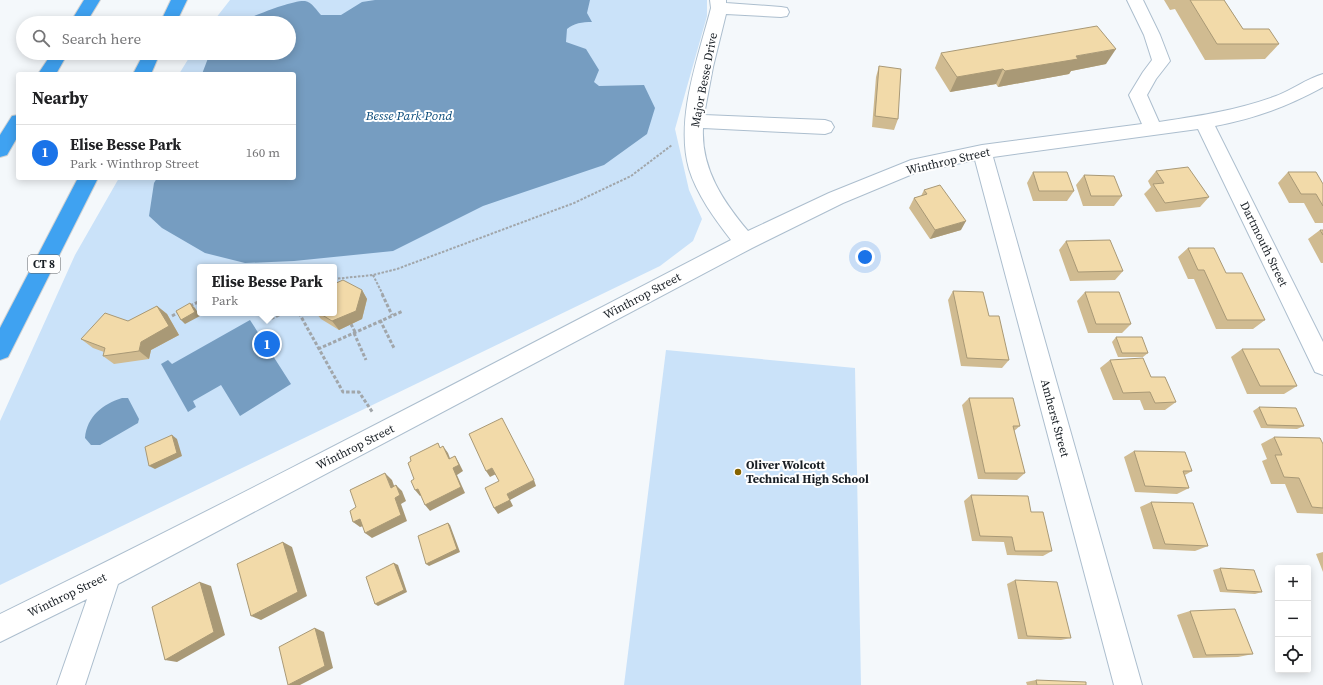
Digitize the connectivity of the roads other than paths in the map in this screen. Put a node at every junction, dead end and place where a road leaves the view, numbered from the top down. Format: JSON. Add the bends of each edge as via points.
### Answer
{"nodes":[{"id":1,"x":92,"y":0,"type":"edge"},
{"id":2,"x":180,"y":0,"type":"edge"},
{"id":3,"x":1135,"y":0,"type":"edge"},
{"id":4,"x":719,"y":4,"type":"edge"},
{"id":5,"x":780,"y":12,"type":"dead end"},
{"id":6,"x":82,"y":16,"type":"edge"},
{"id":7,"x":172,"y":16,"type":"edge"},
{"id":8,"x":56,"y":60,"type":"edge"},
{"id":9,"x":149,"y":60,"type":"edge"},
{"id":10,"x":48,"y":72,"type":"edge"},
{"id":11,"x":143,"y":72,"type":"edge"},
{"id":12,"x":1323,"y":80,"type":"edge"},
{"id":13,"x":694,"y":121,"type":"junction"},
{"id":14,"x":1204,"y":122,"type":"junction"},
{"id":15,"x":16,"y":124,"type":"edge"},
{"id":16,"x":825,"y":127,"type":"dead end"},
{"id":17,"x":1153,"y":129,"type":"junction"},
{"id":18,"x":0,"y":150,"type":"edge"},
{"id":19,"x":982,"y":152,"type":"junction"},
{"id":20,"x":87,"y":180,"type":"edge"},
{"id":21,"x":745,"y":242,"type":"junction"},
{"id":22,"x":1315,"y":333,"type":"edge"},
{"id":23,"x":0,"y":350,"type":"edge"},
{"id":24,"x":1323,"y":365,"type":"edge"},
{"id":25,"x":108,"y":575,"type":"junction"},
{"id":26,"x":0,"y":628,"type":"edge"},
{"id":27,"x":71,"y":685,"type":"edge"},
{"id":28,"x":1128,"y":685,"type":"edge"}],
"edges":[{"from":1,"to":6,"type":"highway"},
{"from":2,"to":7,"type":"highway"},
{"from":3,"to":17,"type":"street","via":[[1161,61],[1138,94]]},
{"from":4,"to":5,"type":"street"},
{"from":4,"to":13,"type":"street","name":"Major Besse Drive"},
{"from":8,"to":10,"type":"highway"},
{"from":9,"to":11,"type":"highway"},
{"from":12,"to":14,"type":"street","name":"Winthrop Street","via":[[1284,100],[1244,114]]},
{"from":13,"to":16,"type":"street"},
{"from":13,"to":21,"type":"street","name":"Major Besse Drive","via":[[698,169],[710,195]]},
{"from":14,"to":17,"type":"street","name":"Winthrop Street"},
{"from":14,"to":22,"type":"street","name":"Dartmouth Street"},
{"from":15,"to":18,"type":"highway"},
{"from":17,"to":19,"type":"street","name":"Winthrop Street"},
{"from":19,"to":21,"type":"street","name":"Winthrop Street","via":[[911,168],[836,198]]},
{"from":19,"to":28,"type":"street","name":"Amherst Street"},
{"from":20,"to":23,"type":"highway","number":"CT 8"},
{"from":21,"to":25,"type":"street","name":"Winthrop Street"},
{"from":22,"to":24,"type":"street","name":"Dartmouth Street"},
{"from":25,"to":26,"type":"street","name":"Winthrop Street"},
{"from":25,"to":27,"type":"street"}]}
